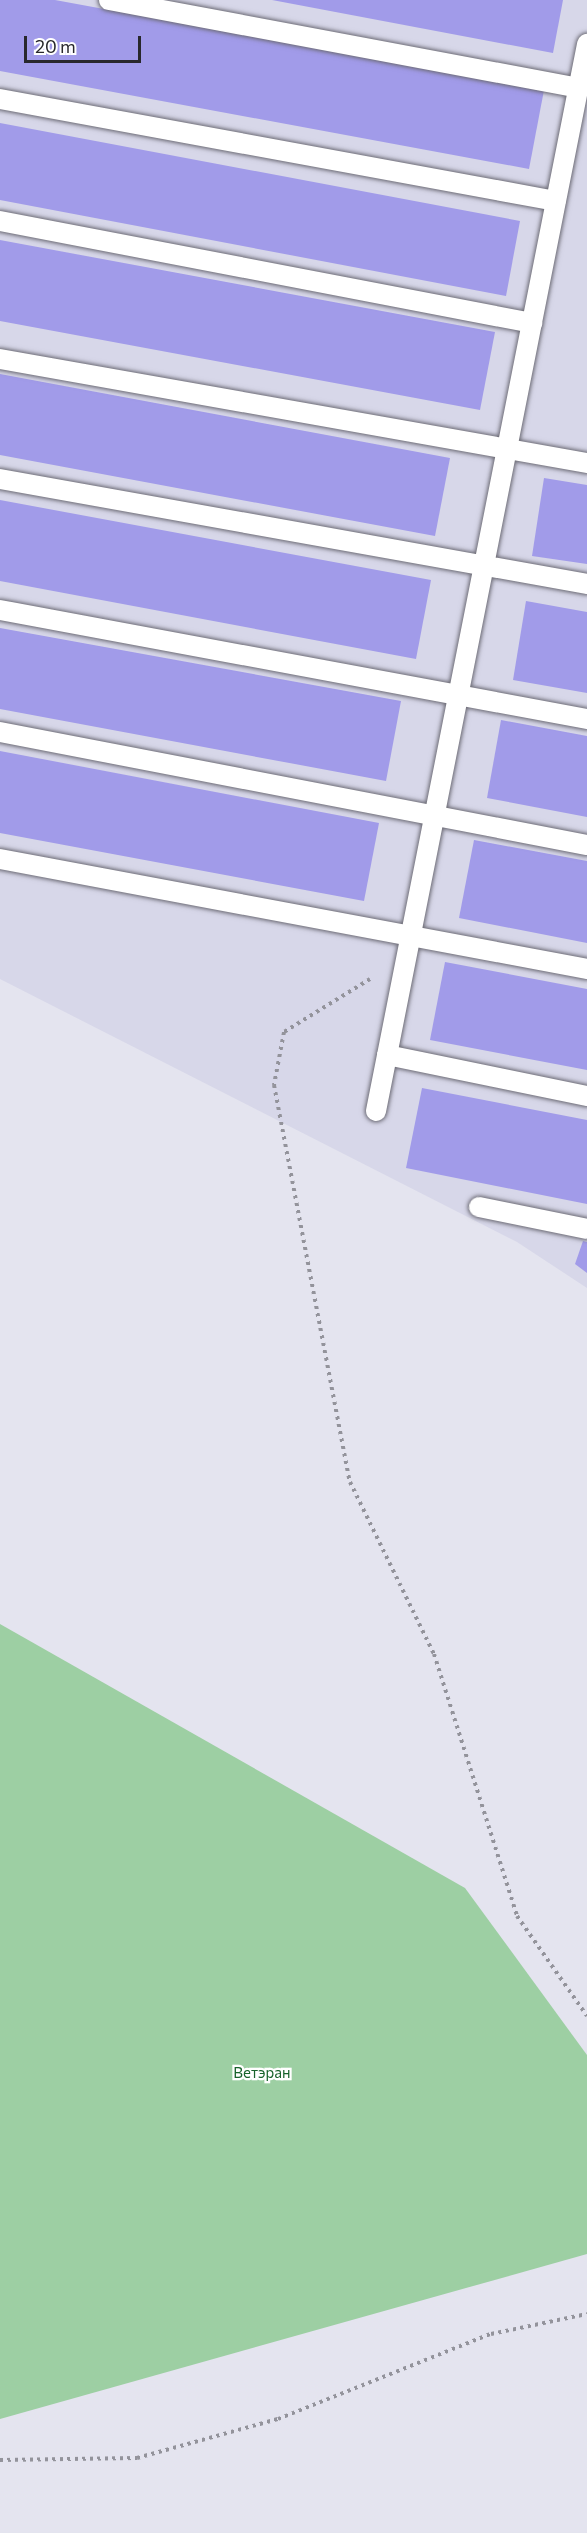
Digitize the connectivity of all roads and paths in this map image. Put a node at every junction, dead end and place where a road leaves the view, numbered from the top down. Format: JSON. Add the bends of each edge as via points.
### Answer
{"nodes":[{"id":1,"x":109,"y":0,"type":"edge"},
{"id":2,"x":587,"y":44,"type":"edge"},
{"id":3,"x":578,"y":88,"type":"junction"},
{"id":4,"x":0,"y":99,"type":"edge"},
{"id":5,"x":556,"y":201,"type":"junction"},
{"id":6,"x":0,"y":221,"type":"edge"},
{"id":7,"x":532,"y":323,"type":"junction"},
{"id":8,"x":0,"y":359,"type":"edge"},
{"id":9,"x":508,"y":453,"type":"junction"},
{"id":10,"x":587,"y":463,"type":"edge"},
{"id":11,"x":0,"y":479,"type":"edge"},
{"id":12,"x":483,"y":568,"type":"junction"},
{"id":13,"x":587,"y":584,"type":"edge"},
{"id":14,"x":0,"y":610,"type":"edge"},
{"id":15,"x":459,"y":694,"type":"junction"},
{"id":16,"x":587,"y":719,"type":"edge"},
{"id":17,"x":0,"y":732,"type":"edge"},
{"id":18,"x":435,"y":813,"type":"junction"},
{"id":19,"x":587,"y":845,"type":"edge"},
{"id":20,"x":0,"y":859,"type":"edge"},
{"id":21,"x":411,"y":933,"type":"junction"},
{"id":22,"x":405,"y":964,"type":"junction"},
{"id":23,"x":587,"y":969,"type":"edge"},
{"id":24,"x":387,"y":1055,"type":"junction"},
{"id":25,"x":587,"y":1096,"type":"edge"},
{"id":26,"x":376,"y":1111,"type":"dead end"},
{"id":27,"x":478,"y":1207,"type":"dead end"},
{"id":28,"x":587,"y":1229,"type":"edge"},
{"id":29,"x":587,"y":2016,"type":"edge"},
{"id":30,"x":587,"y":2314,"type":"edge"},
{"id":31,"x":0,"y":2460,"type":"edge"}],
"edges":[{"from":1,"to":3,"type":"lane"},
{"from":2,"to":3,"type":"lane"},
{"from":3,"to":5,"type":"lane"},
{"from":4,"to":5,"type":"lane"},
{"from":5,"to":7,"type":"lane"},
{"from":6,"to":7,"type":"lane"},
{"from":7,"to":9,"type":"lane"},
{"from":8,"to":9,"type":"lane"},
{"from":9,"to":10,"type":"lane"},
{"from":9,"to":12,"type":"lane"},
{"from":11,"to":12,"type":"lane"},
{"from":12,"to":13,"type":"lane"},
{"from":12,"to":15,"type":"lane"},
{"from":14,"to":15,"type":"lane"},
{"from":15,"to":16,"type":"lane"},
{"from":15,"to":18,"type":"lane"},
{"from":17,"to":18,"type":"lane"},
{"from":18,"to":19,"type":"lane"},
{"from":18,"to":21,"type":"lane"},
{"from":20,"to":21,"type":"lane"},
{"from":21,"to":22,"type":"lane"},
{"from":21,"to":23,"type":"lane"},
{"from":22,"to":24,"type":"lane"},
{"from":22,"to":29,"type":"path","via":[[366,981],[284,1032],[274,1085],[350,1482],[434,1654],[517,1916]]},
{"from":24,"to":25,"type":"lane"},
{"from":24,"to":26,"type":"lane"},
{"from":27,"to":28,"type":"lane"},
{"from":30,"to":31,"type":"path","via":[[491,2334],[278,2419],[137,2458]]}]}
